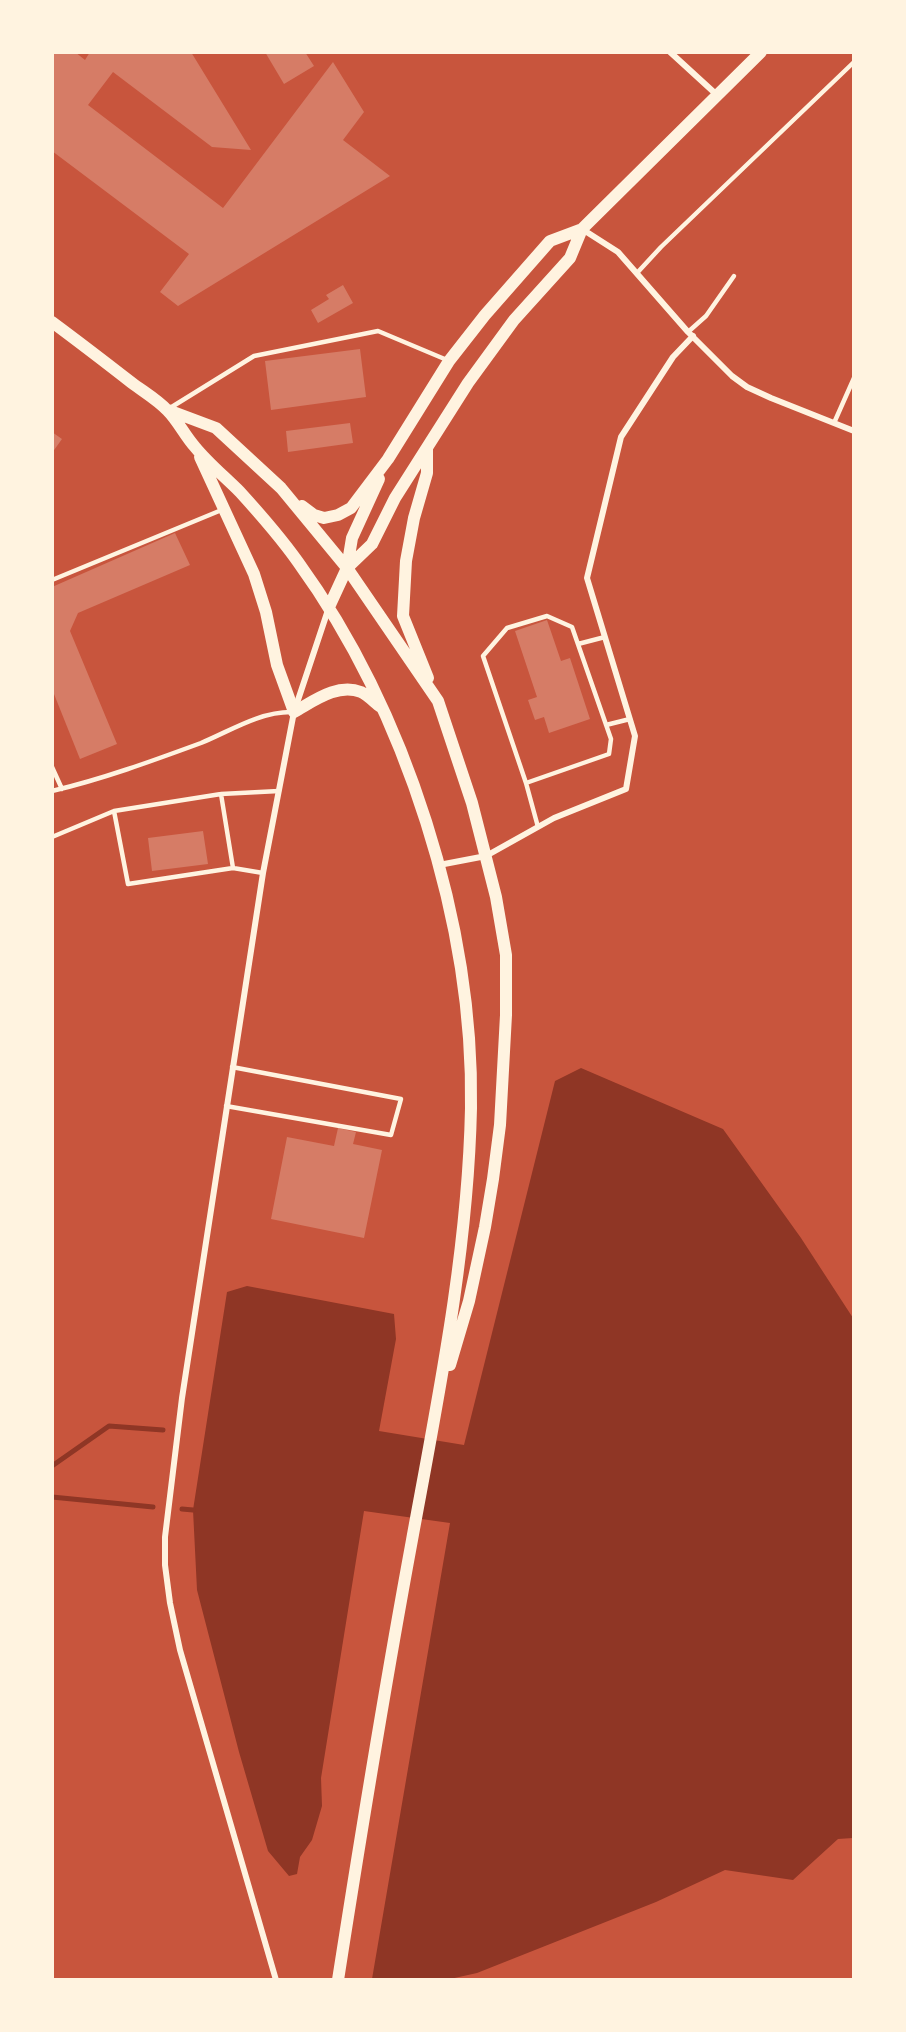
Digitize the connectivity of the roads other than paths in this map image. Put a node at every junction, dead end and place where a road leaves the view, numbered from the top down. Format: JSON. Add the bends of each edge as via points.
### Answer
{"nodes":[{"id":1,"x":670,"y":52,"type":"edge"},
{"id":2,"x":761,"y":52,"type":"edge"},
{"id":3,"x":854,"y":62,"type":"edge"},
{"id":4,"x":717,"y":95,"type":"junction"},
{"id":5,"x":582,"y":230,"type":"junction"},
{"id":6,"x":637,"y":273,"type":"junction"},
{"id":7,"x":734,"y":276,"type":"dead end"},
{"id":8,"x":52,"y":322,"type":"edge"},
{"id":9,"x":690,"y":334,"type":"junction"},
{"id":10,"x":449,"y":361,"type":"junction"},
{"id":11,"x":854,"y":378,"type":"edge"},
{"id":12,"x":167,"y":410,"type":"junction"},
{"id":13,"x":834,"y":423,"type":"junction"},
{"id":14,"x":854,"y":431,"type":"edge"},
{"id":15,"x":427,"y":446,"type":"junction"},
{"id":16,"x":195,"y":448,"type":"junction"},
{"id":17,"x":388,"y":459,"type":"junction"},
{"id":18,"x":280,"y":488,"type":"junction"},
{"id":19,"x":224,"y":509,"type":"junction"},
{"id":20,"x":347,"y":568,"type":"junction"},
{"id":21,"x":52,"y":580,"type":"edge"},
{"id":22,"x":329,"y":607,"type":"junction"},
{"id":23,"x":605,"y":637,"type":"junction"},
{"id":24,"x":578,"y":644,"type":"junction"},
{"id":25,"x":438,"y":701,"type":"junction"},
{"id":26,"x":384,"y":710,"type":"junction"},
{"id":27,"x":294,"y":712,"type":"junction"},
{"id":28,"x":630,"y":719,"type":"junction"},
{"id":29,"x":606,"y":725,"type":"junction"},
{"id":30,"x":52,"y":767,"type":"edge"},
{"id":31,"x":526,"y":783,"type":"junction"},
{"id":32,"x":62,"y":789,"type":"junction"},
{"id":33,"x":52,"y":791,"type":"edge"},
{"id":34,"x":279,"y":791,"type":"junction"},
{"id":35,"x":221,"y":794,"type":"junction"},
{"id":36,"x":114,"y":811,"type":"junction"},
{"id":37,"x":538,"y":827,"type":"junction"},
{"id":38,"x":52,"y":837,"type":"edge"},
{"id":39,"x":486,"y":856,"type":"junction"},
{"id":40,"x":439,"y":865,"type":"junction"},
{"id":41,"x":233,"y":868,"type":"junction"},
{"id":42,"x":263,"y":873,"type":"junction"},
{"id":43,"x":232,"y":1067,"type":"junction"},
{"id":44,"x":226,"y":1106,"type":"junction"},
{"id":45,"x":436,"y":1412,"type":"junction"},
{"id":46,"x":276,"y":1980,"type":"edge"},
{"id":47,"x":338,"y":1980,"type":"edge"}],
"edges":[{"from":1,"to":4,"type":"street"},
{"from":2,"to":4,"type":"main road"},
{"from":3,"to":6,"type":"lane"},
{"from":4,"to":5,"type":"main road"},
{"from":5,"to":6,"type":"street","via":[[618,252]]},
{"from":5,"to":10,"type":"main road","via":[[550,241]]},
{"from":5,"to":15,"type":"main road","via":[[570,258],[514,320]]},
{"from":6,"to":9,"type":"street"},
{"from":7,"to":9,"type":"lane"},
{"from":8,"to":12,"type":"main road"},
{"from":9,"to":13,"type":"street","via":[[747,387]]},
{"from":9,"to":23,"type":"street","via":[[621,437],[587,578]]},
{"from":10,"to":12,"type":"lane","via":[[378,332],[254,356]]},
{"from":10,"to":17,"type":"main road"},
{"from":11,"to":13,"type":"lane"},
{"from":12,"to":16,"type":"main road"},
{"from":12,"to":18,"type":"main road","via":[[216,428]]},
{"from":13,"to":14,"type":"street"},
{"from":15,"to":20,"type":"main road","via":[[372,544]]},
{"from":15,"to":25,"type":"main road","via":[[427,472],[406,561],[403,616]]},
{"from":16,"to":19,"type":"main road"},
{"from":16,"to":22,"type":"main road","via":[[243,495],[296,558]]},
{"from":17,"to":18,"type":"main road","via":[[351,508],[338,515],[314,515]]},
{"from":17,"to":20,"type":"main road","via":[[352,538]]},
{"from":18,"to":20,"type":"main road"},
{"from":19,"to":21,"type":"lane"},
{"from":19,"to":27,"type":"main road","via":[[254,574],[277,665]]},
{"from":20,"to":22,"type":"main road"},
{"from":20,"to":25,"type":"main road"},
{"from":22,"to":26,"type":"main road"},
{"from":22,"to":27,"type":"street"},
{"from":23,"to":24,"type":"lane"},
{"from":23,"to":28,"type":"street"},
{"from":24,"to":29,"type":"lane"},
{"from":24,"to":31,"type":"lane","via":[[572,627],[547,616],[507,628],[483,656]]},
{"from":25,"to":39,"type":"main road"},
{"from":26,"to":27,"type":"main road","via":[[362,693],[347,690],[328,693]]},
{"from":26,"to":40,"type":"main road"},
{"from":27,"to":32,"type":"lane","via":[[274,712],[192,746]]},
{"from":27,"to":34,"type":"street"},
{"from":28,"to":29,"type":"lane"},
{"from":28,"to":37,"type":"street","via":[[635,736],[626,789]]},
{"from":29,"to":31,"type":"lane","via":[[611,739],[609,753]]},
{"from":30,"to":32,"type":"lane"},
{"from":31,"to":37,"type":"lane"},
{"from":32,"to":33,"type":"lane"},
{"from":34,"to":35,"type":"lane"},
{"from":34,"to":42,"type":"street"},
{"from":35,"to":36,"type":"lane"},
{"from":35,"to":41,"type":"lane"},
{"from":36,"to":38,"type":"lane"},
{"from":36,"to":41,"type":"lane","via":[[128,884]]},
{"from":37,"to":39,"type":"street"},
{"from":39,"to":40,"type":"street"},
{"from":39,"to":45,"type":"main road","via":[[506,955],[500,1125],[469,1301]]},
{"from":40,"to":45,"type":"main road","via":[[461,968],[471,1106],[466,1197]]},
{"from":41,"to":42,"type":"lane"},
{"from":42,"to":43,"type":"street"},
{"from":43,"to":44,"type":"street"},
{"from":43,"to":44,"type":"lane","via":[[401,1099],[392,1134]]},
{"from":44,"to":46,"type":"street","via":[[182,1398],[166,1520],[165,1565],[180,1650]]},
{"from":45,"to":47,"type":"main road","via":[[381,1709]]}]}
